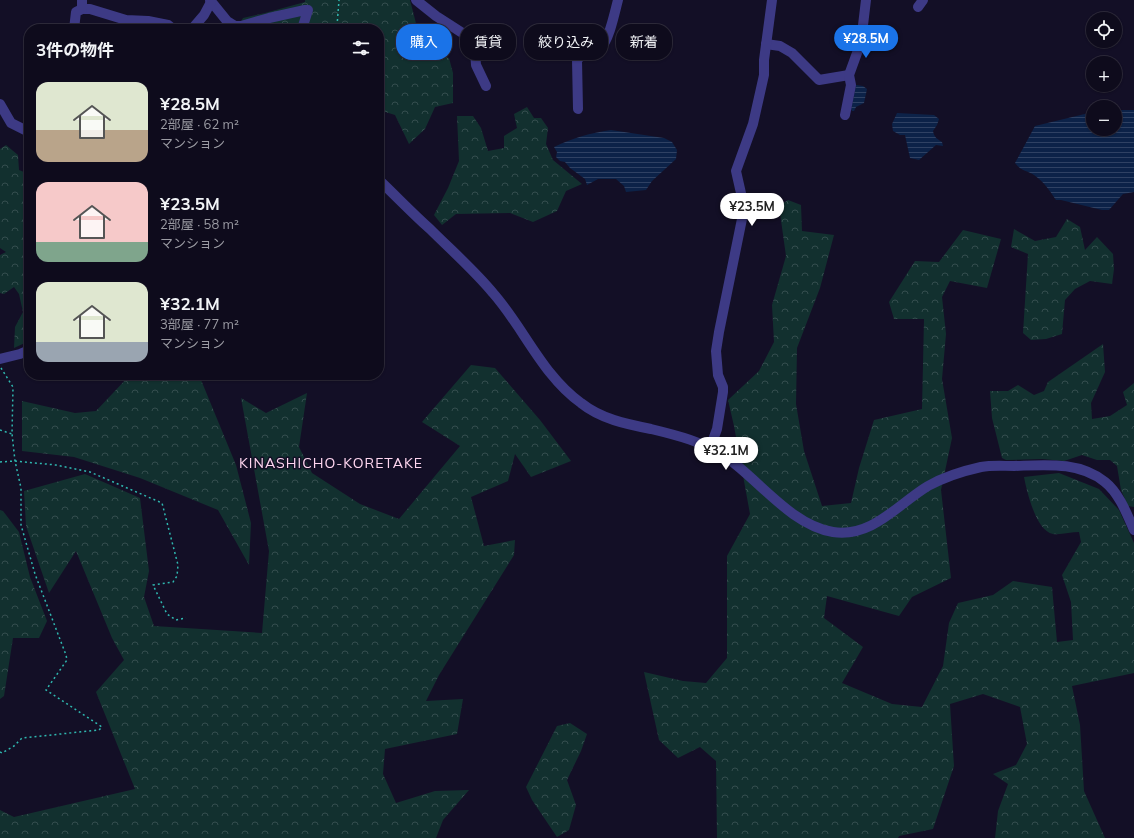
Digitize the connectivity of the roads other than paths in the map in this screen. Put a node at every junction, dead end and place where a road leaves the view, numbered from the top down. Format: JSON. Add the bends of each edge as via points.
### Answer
{"nodes":[{"id":1,"x":416,"y":0,"type":"edge"},
{"id":2,"x":618,"y":0,"type":"edge"},
{"id":3,"x":772,"y":0,"type":"edge"},
{"id":4,"x":866,"y":0,"type":"edge"},
{"id":5,"x":210,"y":1,"type":"edge"},
{"id":6,"x":82,"y":4,"type":"edge"},
{"id":7,"x":75,"y":24,"type":"edge"},
{"id":8,"x":164,"y":24,"type":"edge"},
{"id":9,"x":196,"y":24,"type":"edge"},
{"id":10,"x":232,"y":24,"type":"edge"},
{"id":11,"x":248,"y":24,"type":"edge"},
{"id":12,"x":304,"y":24,"type":"edge"},
{"id":13,"x":766,"y":44,"type":"junction"},
{"id":14,"x":849,"y":75,"type":"junction"},
{"id":15,"x":486,"y":86,"type":"dead end"},
{"id":16,"x":0,"y":104,"type":"edge"},
{"id":17,"x":578,"y":109,"type":"dead end"},
{"id":18,"x":845,"y":115,"type":"dead end"},
{"id":19,"x":24,"y":130,"type":"edge"},
{"id":20,"x":384,"y":185,"type":"edge"},
{"id":21,"x":24,"y":352,"type":"edge"},
{"id":22,"x":0,"y":359,"type":"edge"},
{"id":23,"x":710,"y":448,"type":"junction"},
{"id":24,"x":1134,"y":530,"type":"edge"}],
"edges":[{"from":1,"to":15,"type":"street","via":[[471,40],[476,65]]},
{"from":2,"to":17,"type":"street","via":[[606,42],[600,48],[581,55],[577,60]]},
{"from":3,"to":13,"type":"street"},
{"from":4,"to":14,"type":"street","via":[[860,42]]},
{"from":5,"to":9,"type":"street","via":[[204,15]]},
{"from":5,"to":10,"type":"street"},
{"from":6,"to":7,"type":"street","via":[[76,12]]},
{"from":6,"to":8,"type":"street","via":[[126,20]]},
{"from":11,"to":12,"type":"street","via":[[308,10]]},
{"from":13,"to":14,"type":"street","via":[[780,46],[792,53],[819,80]]},
{"from":13,"to":23,"type":"street","via":[[764,75],[753,124],[736,170],[743,214],[719,332],[716,363],[724,392],[717,429]]},
{"from":14,"to":18,"type":"street","via":[[851,84]]},
{"from":16,"to":19,"type":"street","via":[[11,124]]},
{"from":20,"to":23,"type":"street","via":[[442,239],[494,294],[542,363],[567,393],[583,406],[629,425]]},
{"from":21,"to":22,"type":"street"},
{"from":23,"to":24,"type":"street","via":[[727,458],[795,516],[812,526],[834,532],[867,528],[928,486],[964,471],[983,467],[1061,465],[1096,476],[1106,483]]}]}
